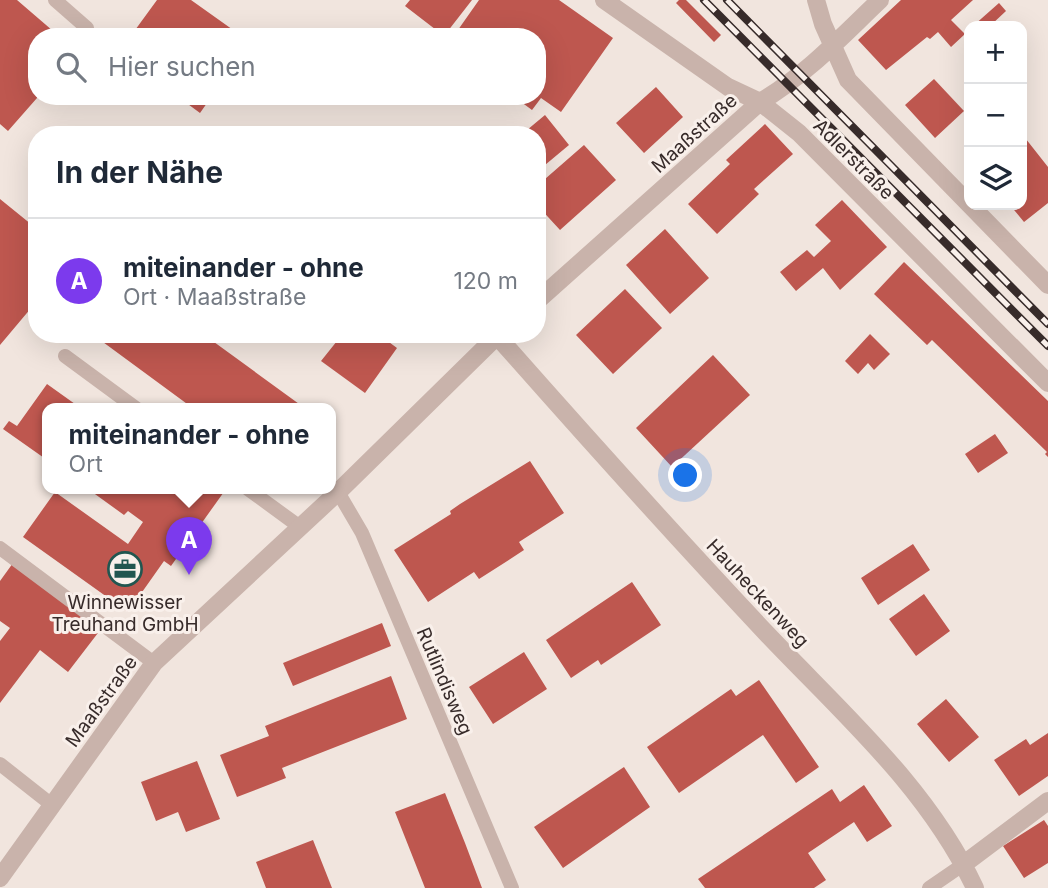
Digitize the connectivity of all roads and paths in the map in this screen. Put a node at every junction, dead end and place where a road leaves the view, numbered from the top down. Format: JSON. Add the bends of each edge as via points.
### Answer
{"nodes":[{"id":1,"x":55,"y":0,"type":"edge"},
{"id":2,"x":604,"y":0,"type":"edge"},
{"id":3,"x":816,"y":0,"type":"edge"},
{"id":4,"x":880,"y":0,"type":"edge"},
{"id":5,"x":87,"y":28,"type":"dead end"},
{"id":6,"x":838,"y":41,"type":"junction"},
{"id":7,"x":760,"y":102,"type":"junction"},
{"id":8,"x":1048,"y":285,"type":"edge"},
{"id":9,"x":546,"y":292,"type":"edge"},
{"id":10,"x":490,"y":343,"type":"edge"},
{"id":11,"x":505,"y":343,"type":"edge"},
{"id":12,"x":65,"y":356,"type":"dead end"},
{"id":13,"x":1048,"y":383,"type":"edge"},
{"id":14,"x":129,"y":403,"type":"edge"},
{"id":15,"x":338,"y":492,"type":"joint"},
{"id":16,"x":255,"y":494,"type":"edge"},
{"id":17,"x":336,"y":494,"type":"edge"},
{"id":18,"x":300,"y":527,"type":"junction"},
{"id":19,"x":0,"y":548,"type":"edge"},
{"id":20,"x":153,"y":663,"type":"junction"},
{"id":21,"x":0,"y":764,"type":"edge"},
{"id":22,"x":1048,"y":801,"type":"edge"},
{"id":23,"x":52,"y":805,"type":"junction"},
{"id":24,"x":964,"y":863,"type":"junction"},
{"id":25,"x":0,"y":878,"type":"edge"},
{"id":26,"x":512,"y":888,"type":"edge"},
{"id":27,"x":929,"y":888,"type":"edge"},
{"id":28,"x":975,"y":888,"type":"edge"}],
"edges":[{"from":1,"to":5,"type":"lane"},
{"from":2,"to":7,"type":"street","name":"Adlerstraße","via":[[728,87]]},
{"from":3,"to":6,"type":"street","via":[[823,24]]},
{"from":4,"to":6,"type":"street","name":"Maaßstraße"},
{"from":6,"to":7,"type":"street","name":"Maaßstraße","via":[[790,85]]},
{"from":6,"to":8,"type":"street","via":[[848,80]]},
{"from":7,"to":9,"type":"street","name":"Maaßstraße"},
{"from":7,"to":13,"type":"street","name":"Adlerstraße","via":[[799,133]]},
{"from":10,"to":15,"type":"street","name":"Maaßstraße"},
{"from":11,"to":24,"type":"street","name":"Hauheckenweg","via":[[666,525],[905,777]]},
{"from":12,"to":14,"type":"lane"},
{"from":15,"to":26,"type":"lane","name":"Rutlindisweg","via":[[362,533]]},
{"from":16,"to":18,"type":"lane"},
{"from":17,"to":18,"type":"street","name":"Maaßstraße"},
{"from":18,"to":20,"type":"street","name":"Maaßstraße"},
{"from":19,"to":20,"type":"lane"},
{"from":20,"to":23,"type":"street","name":"Maaßstraße"},
{"from":21,"to":23,"type":"lane"},
{"from":22,"to":24,"type":"street"},
{"from":23,"to":25,"type":"street","name":"Maaßstraße"},
{"from":24,"to":27,"type":"lane"},
{"from":24,"to":28,"type":"street","name":"Hauheckenweg"}]}
